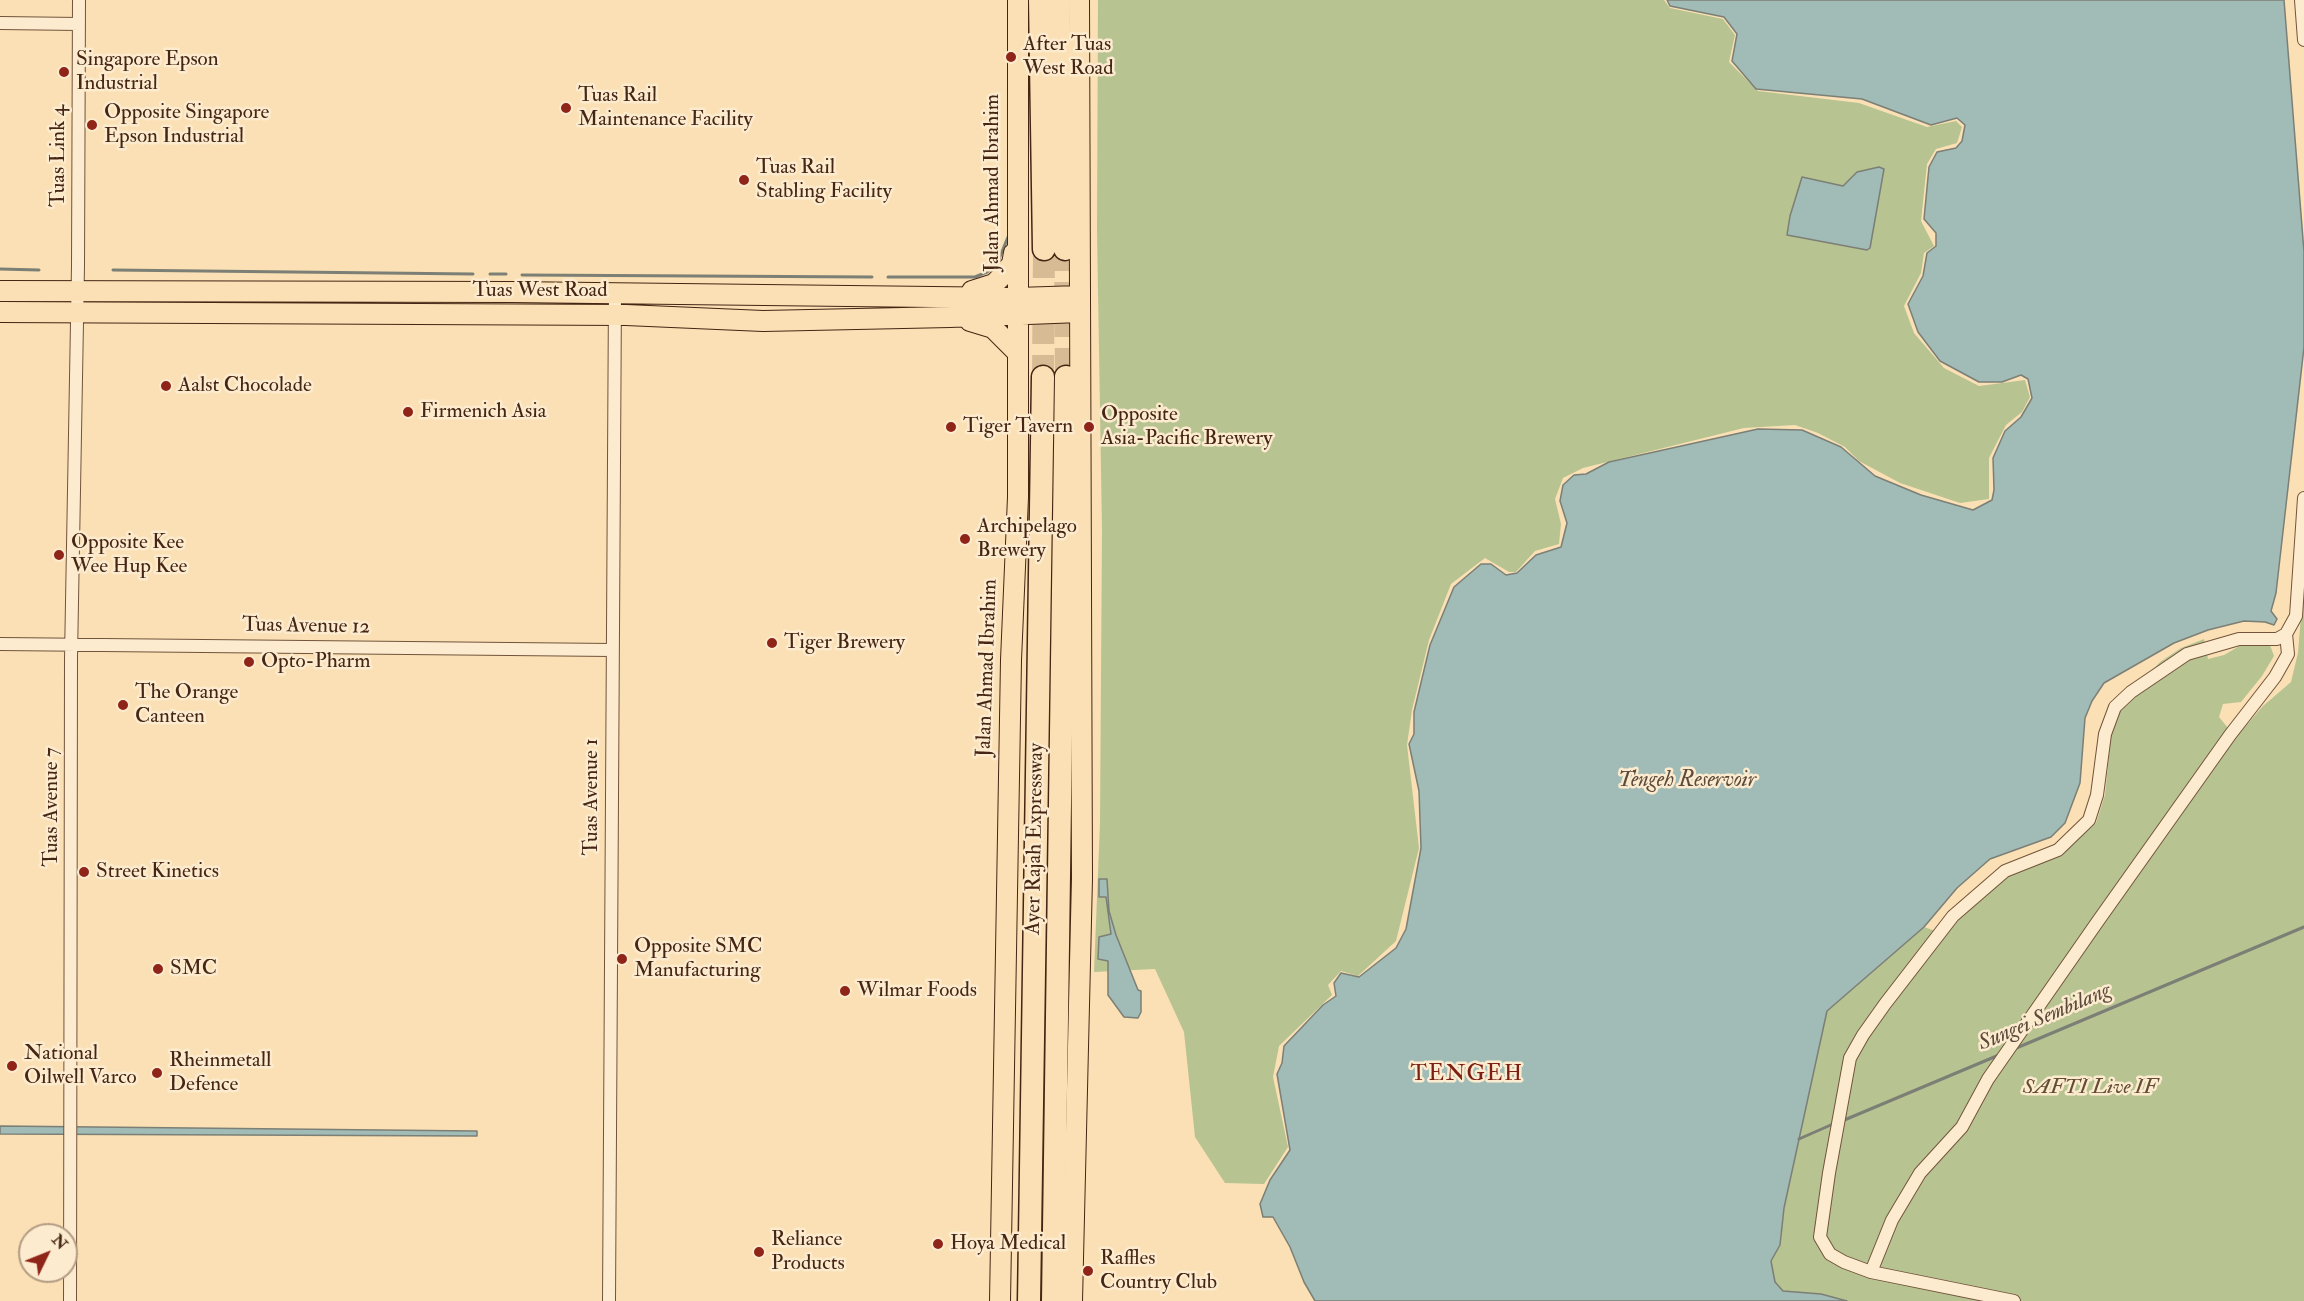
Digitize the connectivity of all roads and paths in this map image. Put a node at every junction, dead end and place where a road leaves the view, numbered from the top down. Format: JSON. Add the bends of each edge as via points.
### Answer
{"nodes":[{"id":1,"x":79,"y":0,"type":"edge"},
{"id":2,"x":1018,"y":0,"type":"edge"},
{"id":3,"x":1040,"y":0,"type":"edge"},
{"id":4,"x":1058,"y":0,"type":"edge"},
{"id":5,"x":1079,"y":0,"type":"edge"},
{"id":6,"x":2301,"y":0,"type":"edge"},
{"id":7,"x":0,"y":23,"type":"edge"},
{"id":8,"x":79,"y":24,"type":"junction"},
{"id":9,"x":2304,"y":40,"type":"edge"},
{"id":10,"x":1017,"y":242,"type":"junction"},
{"id":11,"x":0,"y":291,"type":"edge"},
{"id":12,"x":78,"y":292,"type":"junction"},
{"id":13,"x":615,"y":293,"type":"junction"},
{"id":14,"x":949,"y":297,"type":"junction"},
{"id":15,"x":1080,"y":304,"type":"junction"},
{"id":16,"x":1017,"y":305,"type":"junction"},
{"id":17,"x":0,"y":312,"type":"edge"},
{"id":18,"x":77,"y":312,"type":"junction"},
{"id":19,"x":616,"y":315,"type":"junction"},
{"id":20,"x":950,"y":317,"type":"junction"},
{"id":21,"x":1018,"y":353,"type":"junction"},
{"id":22,"x":2304,"y":499,"type":"edge"},
{"id":23,"x":2286,"y":634,"type":"junction"},
{"id":24,"x":0,"y":644,"type":"edge"},
{"id":25,"x":72,"y":644,"type":"junction"},
{"id":26,"x":612,"y":650,"type":"junction"},
{"id":27,"x":1872,"y":1272,"type":"junction"},
{"id":28,"x":70,"y":1301,"type":"edge"},
{"id":29,"x":609,"y":1301,"type":"edge"},
{"id":30,"x":1000,"y":1301,"type":"edge"},
{"id":31,"x":1029,"y":1301,"type":"edge"},
{"id":32,"x":1053,"y":1301,"type":"edge"},
{"id":33,"x":1072,"y":1301,"type":"edge"},
{"id":34,"x":2014,"y":1301,"type":"edge"}],
"edges":[{"from":1,"to":8,"type":"street","name":"Tuas Link 4"},
{"from":2,"to":10,"type":"main road","name":"Jalan Ahmad Ibrahim"},
{"from":3,"to":4,"type":"highway","via":[[1055,249]]},
{"from":5,"to":15,"type":"main road"},
{"from":6,"to":9,"type":"street"},
{"from":7,"to":8,"type":"street"},
{"from":8,"to":12,"type":"street","name":"Tuas Link 4"},
{"from":10,"to":14,"type":"main road","via":[[1012,264],[1000,278],[978,290]]},
{"from":10,"to":16,"type":"main road","name":"Jalan Ahmad Ibrahim"},
{"from":11,"to":12,"type":"main road","name":"Tuas West Road"},
{"from":12,"to":13,"type":"main road","name":"Tuas West Road"},
{"from":12,"to":18,"type":"street","name":"Tuas Link 4"},
{"from":13,"to":14,"type":"main road","name":"Tuas West Road"},
{"from":13,"to":19,"type":"street","name":"Tuas Avenue 1"},
{"from":14,"to":16,"type":"main road","name":"Tuas West Road"},
{"from":15,"to":16,"type":"main road","name":"Tuas West Road"},
{"from":15,"to":33,"type":"main road","via":[[1082,878]]},
{"from":16,"to":20,"type":"main road","name":"Tuas West Road"},
{"from":16,"to":21,"type":"main road","name":"Jalan Ahmad Ibrahim"},
{"from":17,"to":18,"type":"main road","name":"Tuas West Road"},
{"from":18,"to":19,"type":"main road","name":"Tuas West Road"},
{"from":18,"to":25,"type":"street","name":"Tuas Avenue 7"},
{"from":19,"to":20,"type":"main road","name":"Tuas West Road","via":[[763,321]]},
{"from":19,"to":26,"type":"street","name":"Tuas Avenue 1"},
{"from":20,"to":21,"type":"main road","via":[[993,328]]},
{"from":21,"to":30,"type":"main road","name":"Jalan Ahmad Ibrahim"},
{"from":22,"to":23,"type":"street","via":[[2296,616]]},
{"from":23,"to":27,"type":"street","via":[[2288,654],[2275,677],[1988,1079],[1962,1127],[1920,1173],[1892,1220]]},
{"from":23,"to":27,"type":"street","via":[[2277,639],[2239,639],[2187,654],[2115,707],[2105,734],[2097,795],[2089,820],[2058,850],[2005,871],[1953,916],[1863,1035],[1850,1058],[1820,1237],[1830,1254]]},
{"from":24,"to":25,"type":"street","name":"Tuas Avenue 12"},
{"from":25,"to":26,"type":"street","name":"Tuas Avenue 12"},
{"from":25,"to":28,"type":"street","name":"Tuas Avenue 7"},
{"from":26,"to":29,"type":"street","name":"Tuas Avenue 1"},
{"from":27,"to":34,"type":"street"},
{"from":31,"to":32,"type":"highway","name":"Ayer Rajah Expressway","via":[[1054,377]]}]}
